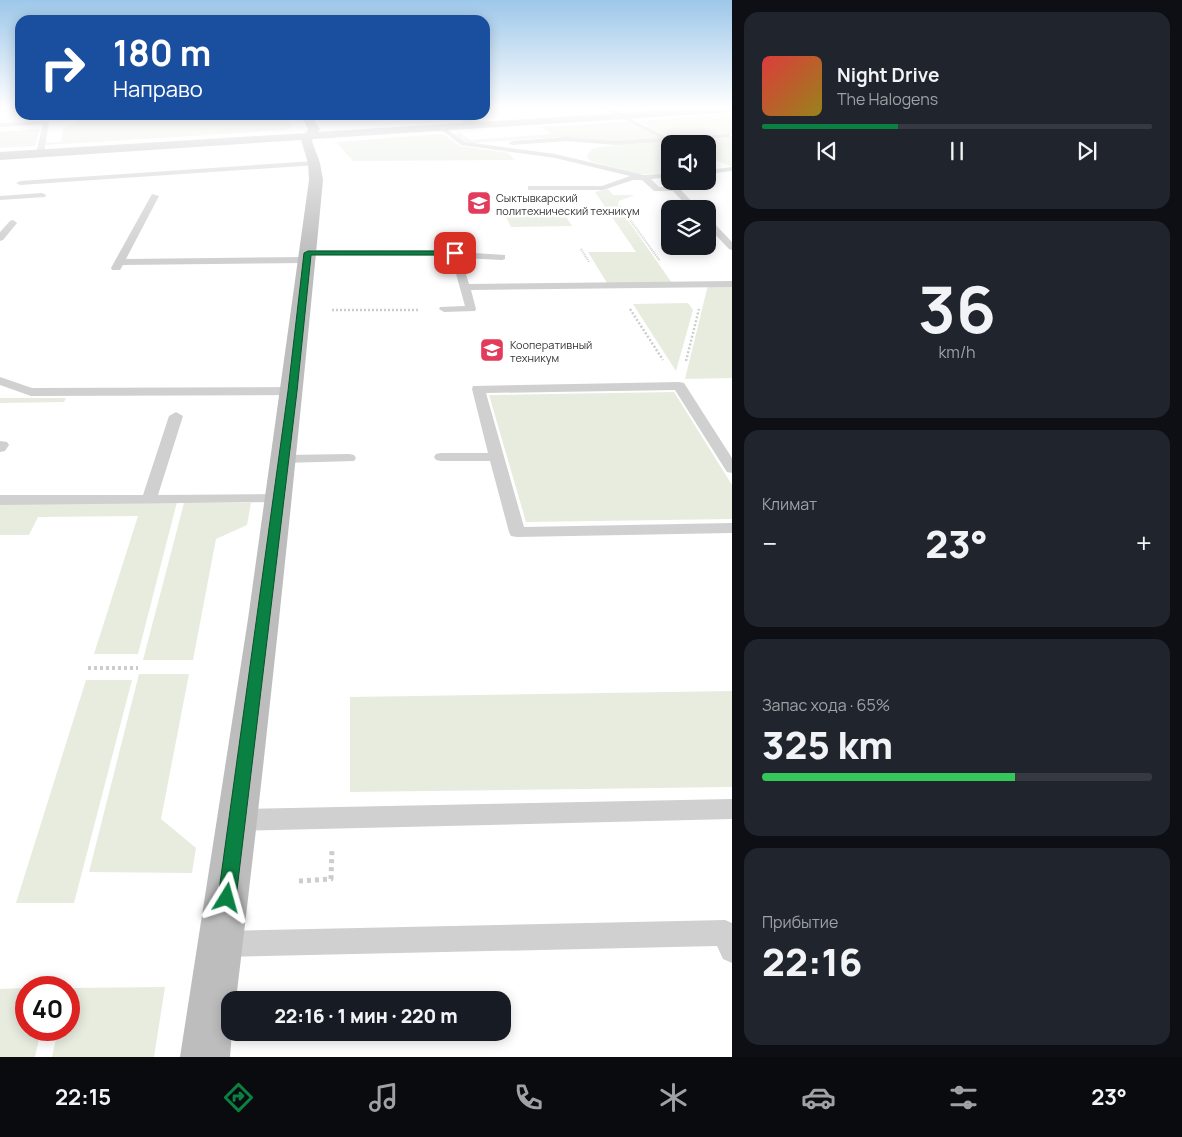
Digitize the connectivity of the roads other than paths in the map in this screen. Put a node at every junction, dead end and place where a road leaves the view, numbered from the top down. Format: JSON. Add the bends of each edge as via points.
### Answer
{"nodes":[{"id":1,"x":185,"y":157,"type":"edge"},
{"id":2,"x":313,"y":157,"type":"edge"},
{"id":3,"x":560,"y":157,"type":"edge"},
{"id":4,"x":716,"y":165,"type":"edge"},
{"id":5,"x":729,"y":170,"type":"edge"},
{"id":6,"x":716,"y":171,"type":"edge"},
{"id":7,"x":661,"y":176,"type":"edge"},
{"id":8,"x":644,"y":177,"type":"junction"},
{"id":9,"x":20,"y":183,"type":"dead end"},
{"id":10,"x":532,"y":188,"type":"dead end"},
{"id":11,"x":42,"y":195,"type":"dead end"},
{"id":12,"x":155,"y":196,"type":"dead end"},
{"id":13,"x":0,"y":198,"type":"edge"},
{"id":14,"x":686,"y":200,"type":"edge"},
{"id":15,"x":13,"y":223,"type":"dead end"},
{"id":16,"x":716,"y":230,"type":"edge"},
{"id":17,"x":0,"y":238,"type":"edge"},
{"id":18,"x":732,"y":247,"type":"edge"},
{"id":19,"x":455,"y":255,"type":"junction"},
{"id":20,"x":307,"y":257,"type":"junction"},
{"id":21,"x":502,"y":257,"type":"dead end"},
{"id":22,"x":732,"y":284,"type":"edge"},
{"id":23,"x":465,"y":287,"type":"junction"},
{"id":24,"x":444,"y":309,"type":"road end"},
{"id":25,"x":0,"y":381,"type":"edge"},
{"id":26,"x":293,"y":391,"type":"junction"},
{"id":27,"x":176,"y":416,"type":"dead end"},
{"id":28,"x":441,"y":457,"type":"dead end"},
{"id":29,"x":498,"y":457,"type":"junction"},
{"id":30,"x":284,"y":458,"type":"junction"},
{"id":31,"x":349,"y":458,"type":"dead end"},
{"id":32,"x":732,"y":469,"type":"edge"},
{"id":33,"x":149,"y":499,"type":"junction"},
{"id":34,"x":279,"y":499,"type":"junction"},
{"id":35,"x":0,"y":500,"type":"edge"},
{"id":36,"x":732,"y":528,"type":"edge"},
{"id":37,"x":732,"y":809,"type":"edge"},
{"id":38,"x":238,"y":820,"type":"junction"},
{"id":39,"x":221,"y":944,"type":"junction"},
{"id":40,"x":732,"y":950,"type":"edge"},
{"id":41,"x":205,"y":1057,"type":"edge"}],
"edges":[{"from":1,"to":9,"type":"lane"},
{"from":2,"to":20,"type":"street","via":[[316,180]]},
{"from":3,"to":8,"type":"lane"},
{"from":4,"to":5,"type":"lane"},
{"from":5,"to":6,"type":"lane"},
{"from":7,"to":8,"type":"lane"},
{"from":8,"to":10,"type":"lane","via":[[603,188]]},
{"from":8,"to":14,"type":"lane","via":[[657,189],[676,189]]},
{"from":11,"to":13,"type":"lane"},
{"from":12,"to":20,"type":"lane","via":[[118,265]]},
{"from":15,"to":17,"type":"lane"},
{"from":16,"to":18,"type":"lane"},
{"from":19,"to":20,"type":"lane"},
{"from":19,"to":21,"type":"lane"},
{"from":19,"to":23,"type":"lane"},
{"from":20,"to":26,"type":"street"},
{"from":22,"to":23,"type":"lane"},
{"from":23,"to":24,"type":"lane","via":[[470,309]]},
{"from":25,"to":26,"type":"lane","via":[[31,392]]},
{"from":26,"to":30,"type":"street"},
{"from":27,"to":33,"type":"lane"},
{"from":28,"to":29,"type":"lane"},
{"from":29,"to":32,"type":"lane","via":[[478,389],[679,386]]},
{"from":29,"to":36,"type":"lane","via":[[517,532]]},
{"from":30,"to":31,"type":"lane"},
{"from":30,"to":34,"type":"street"},
{"from":33,"to":34,"type":"lane"},
{"from":33,"to":35,"type":"lane"},
{"from":34,"to":38,"type":"street"},
{"from":37,"to":38,"type":"lane"},
{"from":38,"to":39,"type":"street"},
{"from":39,"to":40,"type":"lane","via":[[725,933]]},
{"from":39,"to":41,"type":"street"}]}
